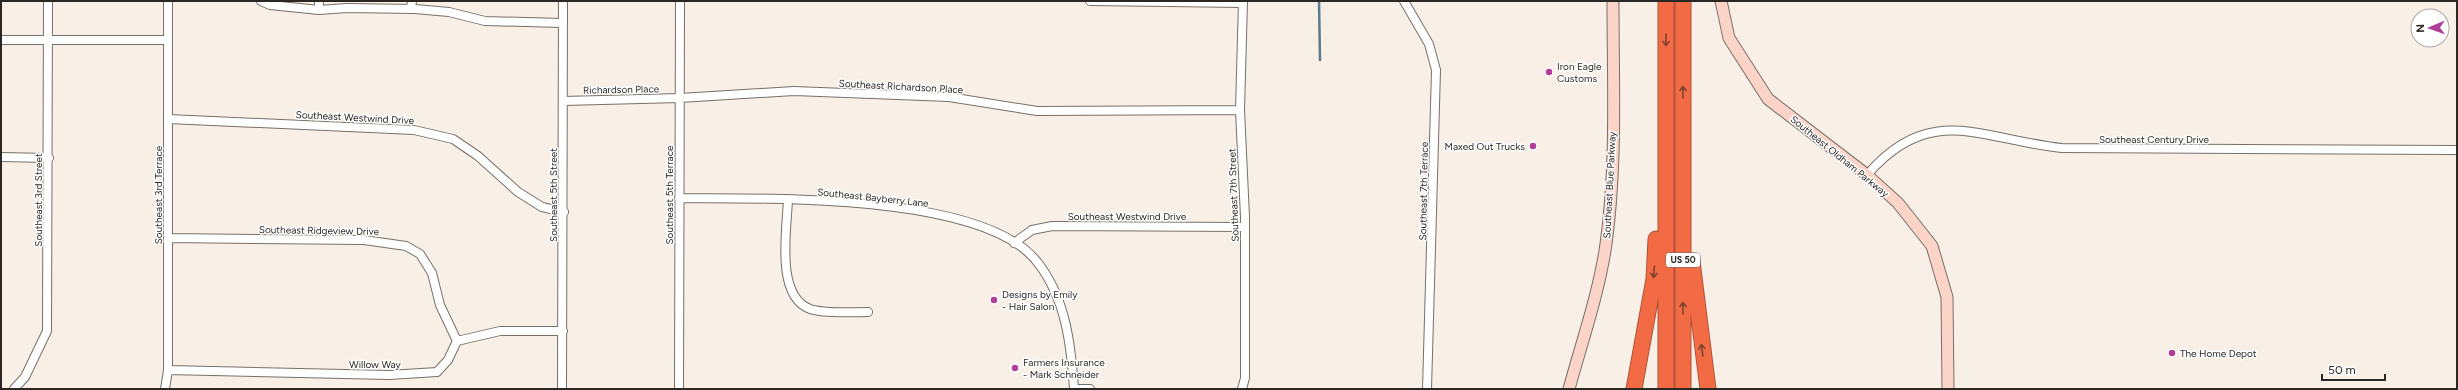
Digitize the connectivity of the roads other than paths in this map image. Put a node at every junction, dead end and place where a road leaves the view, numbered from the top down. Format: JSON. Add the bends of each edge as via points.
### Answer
{"nodes":[{"id":1,"x":48,"y":1,"type":"edge"},
{"id":2,"x":168,"y":1,"type":"edge"},
{"id":3,"x":261,"y":1,"type":"edge"},
{"id":4,"x":319,"y":1,"type":"edge"},
{"id":5,"x":563,"y":1,"type":"edge"},
{"id":6,"x":680,"y":1,"type":"edge"},
{"id":7,"x":1090,"y":1,"type":"edge"},
{"id":8,"x":1404,"y":1,"type":"edge"},
{"id":9,"x":1613,"y":1,"type":"edge"},
{"id":10,"x":1666,"y":1,"type":"edge"},
{"id":11,"x":1683,"y":1,"type":"edge"},
{"id":12,"x":1721,"y":1,"type":"edge"},
{"id":13,"x":1130,"y":2,"type":"edge"},
{"id":14,"x":1243,"y":2,"type":"edge"},
{"id":15,"x":411,"y":5,"type":"edge"},
{"id":16,"x":319,"y":10,"type":"junction"},
{"id":17,"x":562,"y":23,"type":"junction"},
{"id":18,"x":1,"y":40,"type":"edge"},
{"id":19,"x":168,"y":40,"type":"junction"},
{"id":20,"x":48,"y":42,"type":"junction"},
{"id":21,"x":680,"y":98,"type":"junction"},
{"id":22,"x":564,"y":101,"type":"junction"},
{"id":23,"x":1240,"y":110,"type":"junction"},
{"id":24,"x":168,"y":119,"type":"junction"},
{"id":25,"x":1682,"y":131,"type":"junction"},
{"id":26,"x":2457,"y":150,"type":"edge"},
{"id":27,"x":1,"y":157,"type":"edge"},
{"id":28,"x":49,"y":158,"type":"junction"},
{"id":29,"x":1666,"y":165,"type":"junction"},
{"id":30,"x":1867,"y":175,"type":"junction"},
{"id":31,"x":679,"y":198,"type":"junction"},
{"id":32,"x":788,"y":199,"type":"junction"},
{"id":33,"x":564,"y":212,"type":"junction"},
{"id":34,"x":1245,"y":227,"type":"junction"},
{"id":35,"x":168,"y":238,"type":"junction"},
{"id":36,"x":1014,"y":243,"type":"junction"},
{"id":37,"x":868,"y":312,"type":"dead end"},
{"id":38,"x":563,"y":331,"type":"junction"},
{"id":39,"x":457,"y":341,"type":"junction"},
{"id":40,"x":168,"y":370,"type":"junction"},
{"id":41,"x":14,"y":389,"type":"edge"},
{"id":42,"x":165,"y":389,"type":"edge"},
{"id":43,"x":562,"y":389,"type":"edge"},
{"id":44,"x":679,"y":389,"type":"edge"},
{"id":45,"x":1074,"y":389,"type":"edge"},
{"id":46,"x":1090,"y":389,"type":"edge"},
{"id":47,"x":1242,"y":389,"type":"edge"},
{"id":48,"x":1427,"y":389,"type":"edge"},
{"id":49,"x":1569,"y":389,"type":"edge"},
{"id":50,"x":1634,"y":389,"type":"edge"},
{"id":51,"x":1666,"y":389,"type":"edge"},
{"id":52,"x":1683,"y":389,"type":"edge"},
{"id":53,"x":1708,"y":389,"type":"edge"},
{"id":54,"x":1948,"y":389,"type":"edge"}],
"edges":[{"from":1,"to":20,"type":"street","name":"Southeast 3rd Street"},
{"from":2,"to":19,"type":"street","name":"Southeast 3rd Terrace"},
{"from":3,"to":16,"type":"street","via":[[270,5]]},
{"from":4,"to":16,"type":"street"},
{"from":5,"to":17,"type":"street","name":"Southeast 5th Street"},
{"from":6,"to":21,"type":"street","name":"Southeast 5th Terrace"},
{"from":7,"to":13,"type":"street"},
{"from":8,"to":48,"type":"street","name":"Southeast 7th Terrace","via":[[1429,44],[1436,70]]},
{"from":9,"to":49,"type":"street","name":"Southeast Blue Parkway","via":[[1612,168],[1606,244]]},
{"from":10,"to":29,"type":"highway","number":"US 50","one_way":true},
{"from":25,"to":11,"type":"highway","number":"US 50","one_way":true},
{"from":12,"to":30,"type":"street","name":"Southeast Oldham Parkway","via":[[1729,38],[1768,98]]},
{"from":13,"to":14,"type":"street"},
{"from":14,"to":23,"type":"street","name":"Southeast 7th Street"},
{"from":15,"to":16,"type":"street"},
{"from":15,"to":17,"type":"street","via":[[485,21]]},
{"from":17,"to":22,"type":"street","name":"Southeast 5th Street"},
{"from":18,"to":20,"type":"street"},
{"from":19,"to":20,"type":"street"},
{"from":19,"to":24,"type":"street","name":"Southeast 3rd Terrace"},
{"from":20,"to":28,"type":"street","name":"Southeast 3rd Street"},
{"from":21,"to":22,"type":"street","name":"Richardson Place"},
{"from":21,"to":23,"type":"street","name":"Southeast Richardson Place","via":[[794,91],[949,97],[1037,111]]},
{"from":21,"to":31,"type":"street","name":"Southeast 5th Terrace"},
{"from":22,"to":33,"type":"street","name":"Southeast 5th Street"},
{"from":23,"to":34,"type":"street","name":"Southeast 7th Street"},
{"from":24,"to":33,"type":"street","name":"Southeast Westwind Drive","via":[[414,130],[453,139],[478,156],[518,192],[542,207]]},
{"from":24,"to":35,"type":"street","name":"Southeast 3rd Terrace"},
{"from":52,"to":25,"type":"highway","number":"US 50","one_way":true},
{"from":53,"to":25,"type":"highway","one_way":true,"via":[[1693,279],[1689,147]]},
{"from":26,"to":30,"type":"street","name":"Southeast Century Drive","via":[[2062,148],[1977,131],[1954,130],[1928,134],[1898,146]]},
{"from":27,"to":28,"type":"street"},
{"from":28,"to":41,"type":"street","name":"Southeast 3rd Street","via":[[47,331],[25,377]]},
{"from":29,"to":50,"type":"highway","one_way":true,"via":[[1660,178],[1654,279]]},
{"from":29,"to":51,"type":"highway","number":"US 50"},
{"from":30,"to":54,"type":"street","name":"Southeast Oldham Parkway","via":[[1898,203],[1932,246],[1947,298]]},
{"from":31,"to":32,"type":"street","name":"Southeast Bayberry Lane"},
{"from":31,"to":44,"type":"street","name":"Southeast 5th Terrace"},
{"from":32,"to":36,"type":"street","name":"Southeast Bayberry Lane","via":[[904,208],[934,213],[962,219]]},
{"from":32,"to":37,"type":"street","via":[[787,278],[795,297],[802,305],[812,310]]},
{"from":33,"to":38,"type":"street","name":"Southeast 5th Street"},
{"from":34,"to":36,"type":"street","name":"Southeast Westwind Drive","via":[[1052,226],[1032,230]]},
{"from":34,"to":47,"type":"street","name":"Southeast 7th Street","via":[[1245,378]]},
{"from":35,"to":39,"type":"street","name":"Southeast Ridgeview Drive","via":[[364,240],[406,246],[420,254],[432,273],[440,305]]},
{"from":35,"to":40,"type":"street","name":"Southeast 3rd Terrace"},
{"from":36,"to":45,"type":"street","name":"Southeast Bayberry Lane","via":[[1038,262],[1057,294],[1066,325]]},
{"from":38,"to":39,"type":"street","via":[[500,331]]},
{"from":38,"to":43,"type":"street","name":"Southeast 5th Street"},
{"from":39,"to":40,"type":"street","name":"Willow Way","via":[[448,360],[437,372],[431,373],[389,375]]},
{"from":40,"to":42,"type":"street","name":"Southeast 3rd Terrace"},
{"from":45,"to":46,"type":"street"}]}
